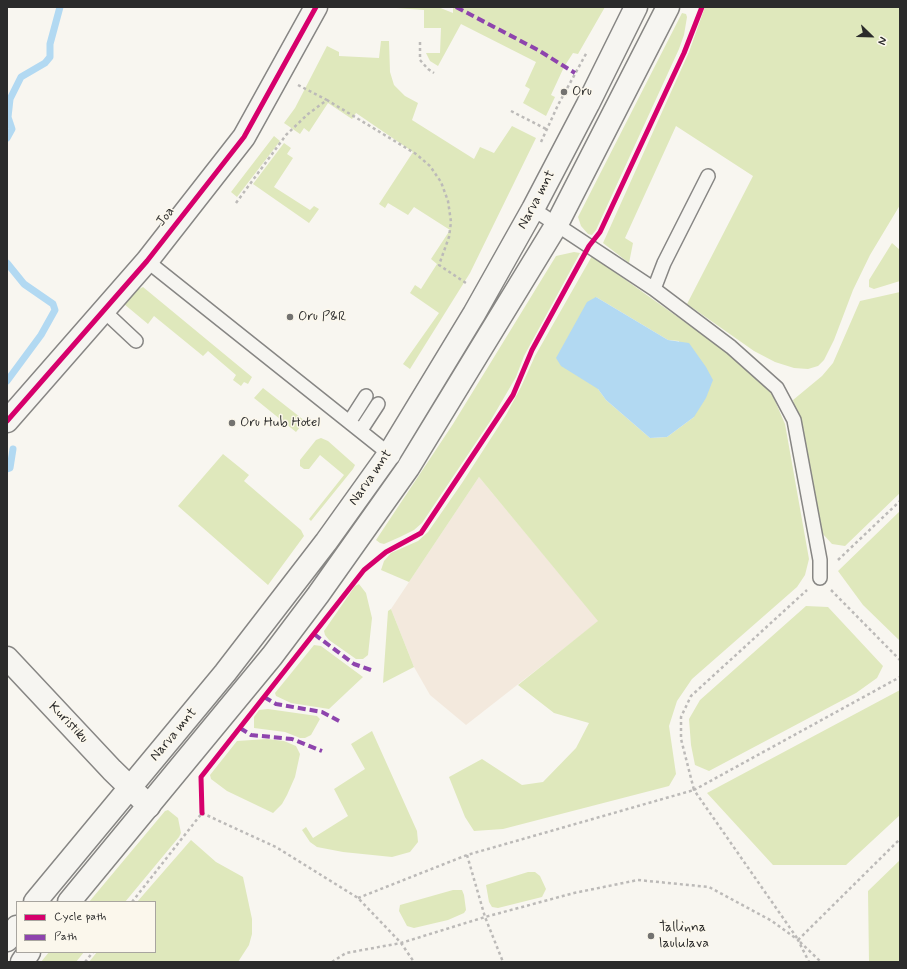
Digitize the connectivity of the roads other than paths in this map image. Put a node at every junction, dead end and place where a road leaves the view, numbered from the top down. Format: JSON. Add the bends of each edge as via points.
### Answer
{"nodes":[{"id":1,"x":316,"y":7,"type":"edge"},
{"id":2,"x":636,"y":7,"type":"edge"},
{"id":3,"x":668,"y":7,"type":"edge"},
{"id":4,"x":708,"y":176,"type":"dead end"},
{"id":5,"x":533,"y":209,"type":"junction"},
{"id":6,"x":557,"y":224,"type":"junction"},
{"id":7,"x":147,"y":261,"type":"junction"},
{"id":8,"x":654,"y":289,"type":"junction"},
{"id":9,"x":104,"y":311,"type":"junction"},
{"id":10,"x":136,"y":341,"type":"dead end"},
{"id":11,"x":366,"y":396,"type":"dead end"},
{"id":12,"x":378,"y":404,"type":"dead end"},
{"id":13,"x":7,"y":421,"type":"edge"},
{"id":14,"x":350,"y":421,"type":"junction"},
{"id":15,"x":360,"y":430,"type":"junction"},
{"id":16,"x":389,"y":454,"type":"junction"},
{"id":17,"x":408,"y":468,"type":"junction"},
{"id":18,"x":820,"y":578,"type":"road end"},
{"id":19,"x":7,"y":658,"type":"edge"},
{"id":20,"x":131,"y":787,"type":"junction"},
{"id":21,"x":149,"y":806,"type":"junction"},
{"id":22,"x":36,"y":901,"type":"edge"},
{"id":23,"x":70,"y":901,"type":"edge"},
{"id":24,"x":16,"y":928,"type":"edge"},
{"id":25,"x":7,"y":940,"type":"edge"},
{"id":26,"x":28,"y":953,"type":"edge"},
{"id":27,"x":22,"y":962,"type":"edge"}],
"edges":[{"from":1,"to":7,"type":"main road","name":"Joa","via":[[244,137]]},
{"from":2,"to":5,"type":"main road","name":"Narva mnt"},
{"from":3,"to":6,"type":"main road","name":"Narva mnt"},
{"from":4,"to":8,"type":"lane","via":[[664,263]]},
{"from":5,"to":6,"type":"lane"},
{"from":5,"to":16,"type":"main road","name":"Narva mnt","via":[[474,314]]},
{"from":6,"to":8,"type":"lane"},
{"from":6,"to":17,"type":"main road","name":"Narva mnt"},
{"from":7,"to":9,"type":"main road","name":"Joa"},
{"from":7,"to":14,"type":"lane"},
{"from":8,"to":18,"type":"lane","via":[[732,346],[777,388],[794,420],[820,560]]},
{"from":9,"to":10,"type":"lane"},
{"from":9,"to":13,"type":"main road","name":"Joa"},
{"from":11,"to":14,"type":"lane"},
{"from":12,"to":15,"type":"lane"},
{"from":14,"to":15,"type":"lane"},
{"from":15,"to":16,"type":"lane"},
{"from":16,"to":17,"type":"lane"},
{"from":16,"to":20,"type":"main road","name":"Narva mnt","via":[[326,542],[225,673]]},
{"from":17,"to":21,"type":"main road","name":"Narva mnt","via":[[281,644]]},
{"from":19,"to":20,"type":"main road","name":"Kuristiku","via":[[107,765]]},
{"from":20,"to":21,"type":"main road","name":"Kuristiku"},
{"from":20,"to":22,"type":"main road","name":"Narva mnt"},
{"from":21,"to":23,"type":"main road","name":"Narva mnt"},
{"from":24,"to":25,"type":"main road"},
{"from":26,"to":27,"type":"main road"}]}
